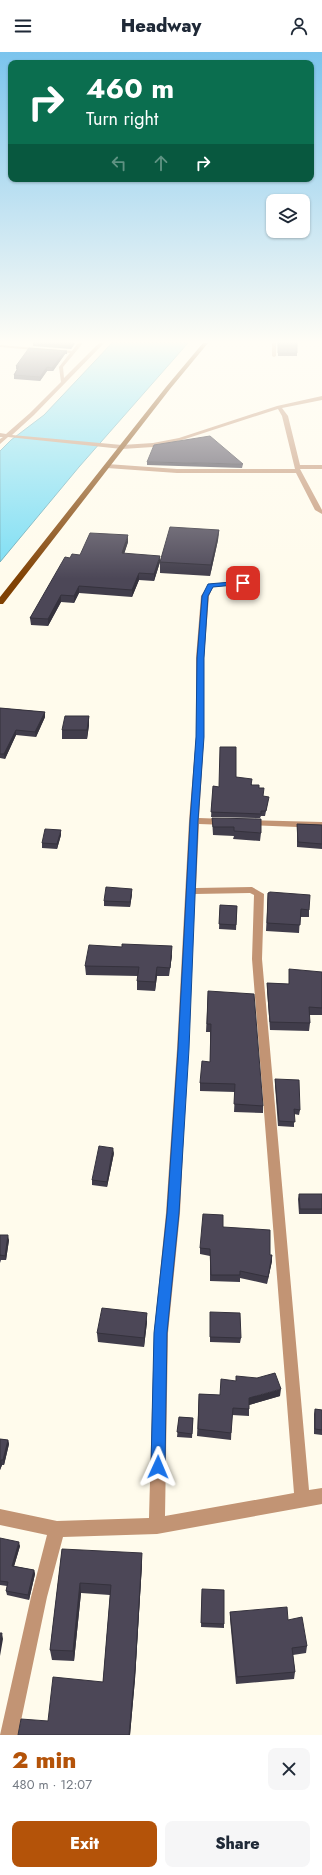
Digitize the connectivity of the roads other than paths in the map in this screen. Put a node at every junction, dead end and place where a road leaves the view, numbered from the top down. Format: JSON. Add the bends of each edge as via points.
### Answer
{"nodes":[{"id":1,"x":24,"y":422,"type":"edge"},
{"id":2,"x":143,"y":422,"type":"edge"},
{"id":3,"x":234,"y":422,"type":"edge"},
{"id":4,"x":286,"y":422,"type":"edge"},
{"id":5,"x":0,"y":435,"type":"edge"},
{"id":6,"x":9,"y":436,"type":"junction"},
{"id":7,"x":0,"y":442,"type":"edge"},
{"id":8,"x":122,"y":447,"type":"junction"},
{"id":9,"x":107,"y":466,"type":"junction"},
{"id":10,"x":322,"y":467,"type":"edge"},
{"id":11,"x":298,"y":469,"type":"junction"},
{"id":12,"x":322,"y":512,"type":"edge"},
{"id":13,"x":243,"y":583,"type":"dead end"},
{"id":14,"x":0,"y":602,"type":"edge"},
{"id":15,"x":194,"y":821,"type":"junction"},
{"id":16,"x":322,"y":825,"type":"edge"},
{"id":17,"x":191,"y":891,"type":"junction"},
{"id":18,"x":322,"y":1496,"type":"edge"},
{"id":19,"x":302,"y":1499,"type":"junction"},
{"id":20,"x":0,"y":1517,"type":"edge"},
{"id":21,"x":157,"y":1526,"type":"junction"},
{"id":22,"x":57,"y":1529,"type":"junction"},
{"id":23,"x":9,"y":1735,"type":"edge"}],
"edges":[{"from":1,"to":6,"type":"street"},
{"from":2,"to":8,"type":"main road"},
{"from":3,"to":8,"type":"street","via":[[180,439],[153,445]]},
{"from":4,"to":11,"type":"street"},
{"from":5,"to":6,"type":"street"},
{"from":6,"to":7,"type":"street"},
{"from":6,"to":8,"type":"street"},
{"from":8,"to":9,"type":"main road"},
{"from":9,"to":11,"type":"street","via":[[176,472]]},
{"from":9,"to":14,"type":"main road"},
{"from":10,"to":11,"type":"street"},
{"from":11,"to":12,"type":"street","via":[[318,510]]},
{"from":13,"to":15,"type":"street","via":[[211,585],[205,596]]},
{"from":15,"to":16,"type":"street"},
{"from":15,"to":17,"type":"street"},
{"from":17,"to":19,"type":"street","via":[[252,890],[259,894],[257,959]]},
{"from":17,"to":21,"type":"street","via":[[173,1213],[161,1333]]},
{"from":18,"to":19,"type":"street"},
{"from":19,"to":21,"type":"street"},
{"from":20,"to":22,"type":"street"},
{"from":21,"to":22,"type":"street"},
{"from":22,"to":23,"type":"street"}]}
